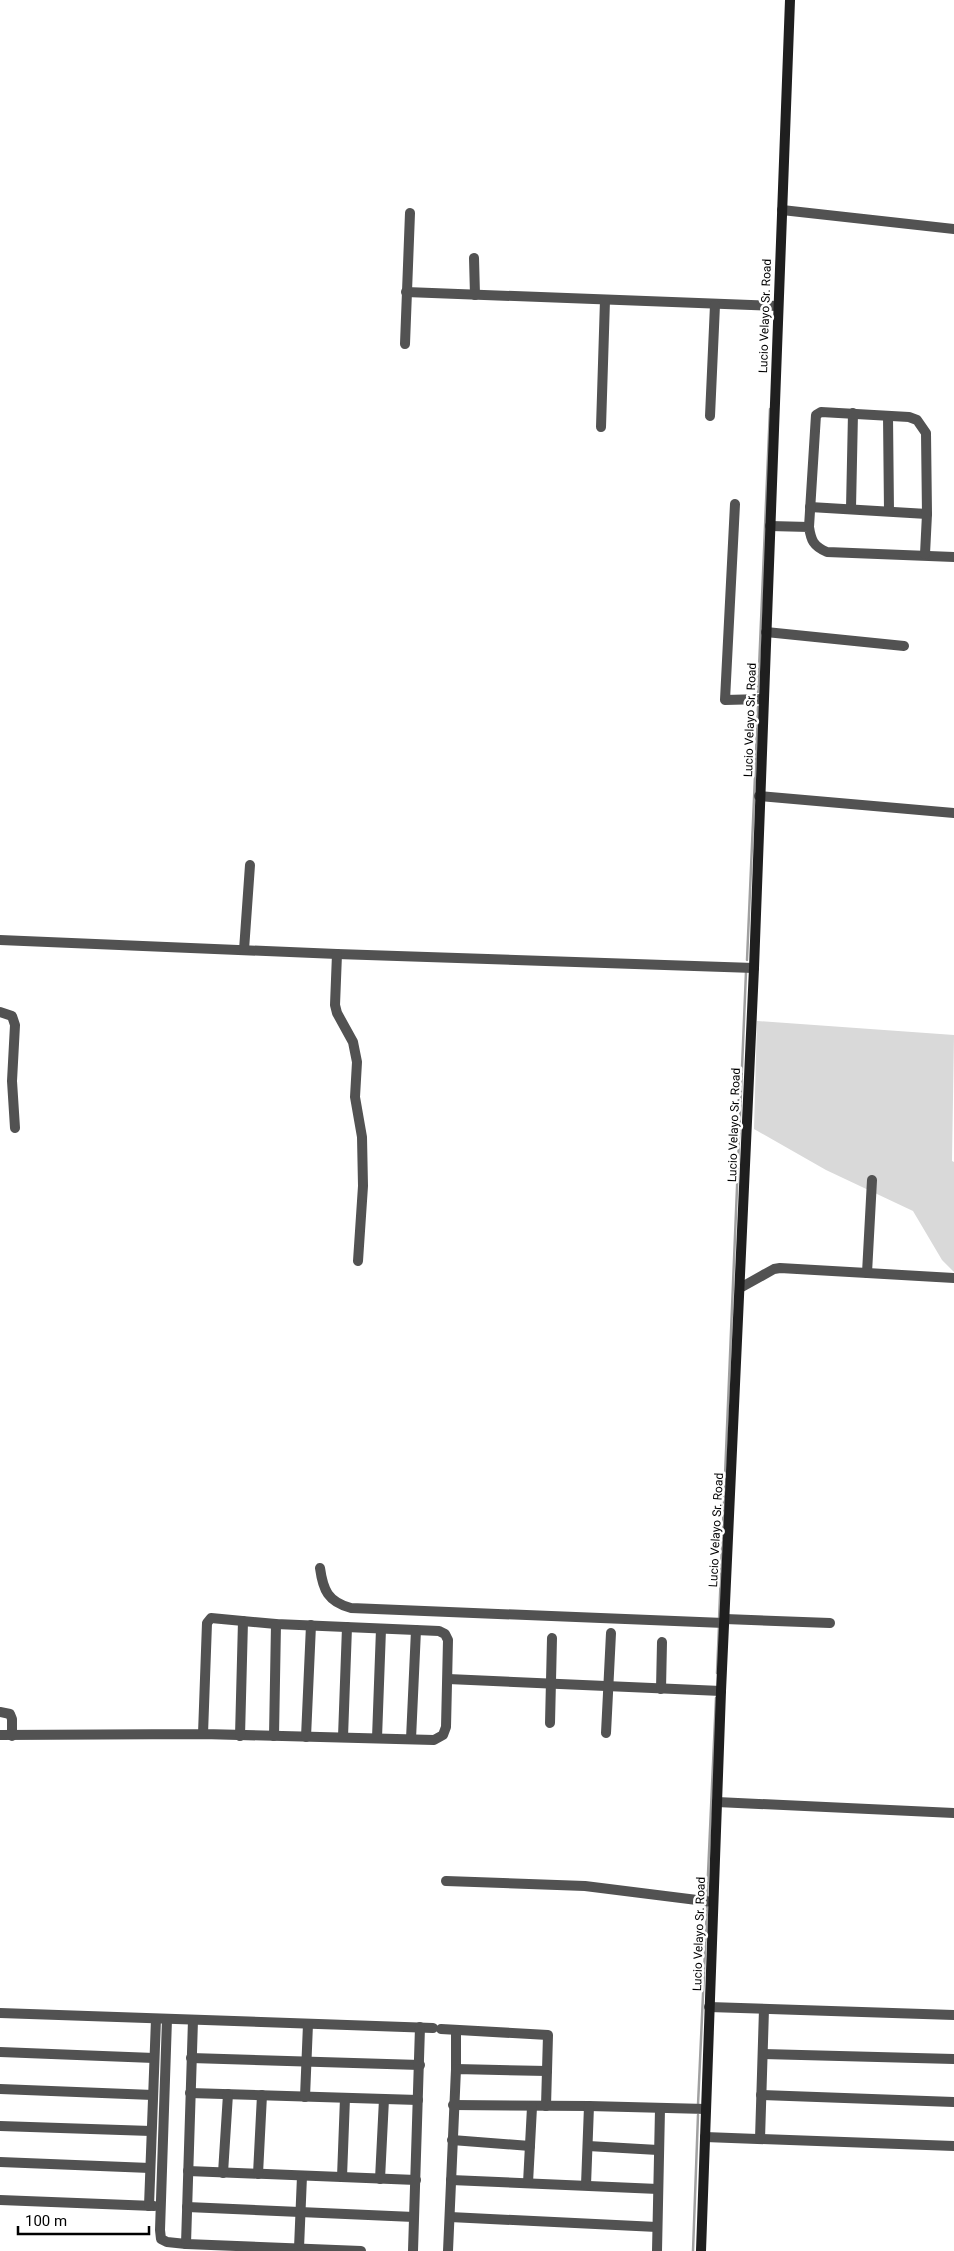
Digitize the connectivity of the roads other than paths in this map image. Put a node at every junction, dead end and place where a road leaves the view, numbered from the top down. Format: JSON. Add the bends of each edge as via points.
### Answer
{"nodes":[{"id":1,"x":790,"y":0,"type":"edge"},
{"id":2,"x":782,"y":210,"type":"junction"},
{"id":3,"x":410,"y":213,"type":"dead end"},
{"id":4,"x":954,"y":229,"type":"edge"},
{"id":5,"x":474,"y":258,"type":"dead end"},
{"id":6,"x":406,"y":292,"type":"junction"},
{"id":7,"x":474,"y":295,"type":"junction"},
{"id":8,"x":606,"y":300,"type":"junction"},
{"id":9,"x":715,"y":305,"type":"junction"},
{"id":10,"x":778,"y":306,"type":"junction"},
{"id":11,"x":406,"y":344,"type":"dead end"},
{"id":12,"x":853,"y":413,"type":"junction"},
{"id":13,"x":710,"y":416,"type":"dead end"},
{"id":14,"x":888,"y":416,"type":"junction"},
{"id":15,"x":600,"y":427,"type":"dead end"},
{"id":16,"x":734,"y":504,"type":"dead end"},
{"id":17,"x":810,"y":507,"type":"junction"},
{"id":18,"x":851,"y":508,"type":"junction"},
{"id":19,"x":889,"y":511,"type":"junction"},
{"id":20,"x":927,"y":514,"type":"junction"},
{"id":21,"x":770,"y":526,"type":"junction"},
{"id":22,"x":809,"y":527,"type":"junction"},
{"id":23,"x":925,"y":554,"type":"junction"},
{"id":24,"x":954,"y":557,"type":"edge"},
{"id":25,"x":766,"y":632,"type":"junction"},
{"id":26,"x":904,"y":646,"type":"dead end"},
{"id":27,"x":763,"y":700,"type":"junction"},
{"id":28,"x":759,"y":796,"type":"junction"},
{"id":29,"x":954,"y":813,"type":"edge"},
{"id":30,"x":250,"y":865,"type":"dead end"},
{"id":31,"x":0,"y":940,"type":"edge"},
{"id":32,"x":244,"y":950,"type":"junction"},
{"id":33,"x":338,"y":954,"type":"junction"},
{"id":34,"x":754,"y":968,"type":"junction"},
{"id":35,"x":0,"y":1012,"type":"edge"},
{"id":36,"x":15,"y":1128,"type":"dead end"},
{"id":37,"x":872,"y":1180,"type":"dead end"},
{"id":38,"x":358,"y":1261,"type":"dead end"},
{"id":39,"x":867,"y":1273,"type":"junction"},
{"id":40,"x":954,"y":1278,"type":"edge"},
{"id":41,"x":740,"y":1288,"type":"junction"},
{"id":42,"x":320,"y":1568,"type":"dead end"},
{"id":43,"x":243,"y":1621,"type":"junction"},
{"id":44,"x":722,"y":1622,"type":"junction"},
{"id":45,"x":830,"y":1622,"type":"dead end"},
{"id":46,"x":276,"y":1624,"type":"junction"},
{"id":47,"x":311,"y":1625,"type":"junction"},
{"id":48,"x":347,"y":1627,"type":"junction"},
{"id":49,"x":381,"y":1629,"type":"junction"},
{"id":50,"x":416,"y":1630,"type":"junction"},
{"id":51,"x":612,"y":1633,"type":"dead end"},
{"id":52,"x":552,"y":1638,"type":"dead end"},
{"id":53,"x":662,"y":1642,"type":"dead end"},
{"id":54,"x":448,"y":1679,"type":"junction"},
{"id":55,"x":551,"y":1684,"type":"junction"},
{"id":56,"x":608,"y":1688,"type":"junction"},
{"id":57,"x":661,"y":1689,"type":"junction"},
{"id":58,"x":719,"y":1691,"type":"junction"},
{"id":59,"x":0,"y":1712,"type":"edge"},
{"id":60,"x":550,"y":1723,"type":"dead end"},
{"id":61,"x":606,"y":1733,"type":"dead end"},
{"id":62,"x":204,"y":1734,"type":"junction"},
{"id":63,"x":0,"y":1736,"type":"edge"},
{"id":64,"x":12,"y":1736,"type":"junction"},
{"id":65,"x":240,"y":1736,"type":"junction"},
{"id":66,"x":274,"y":1736,"type":"junction"},
{"id":67,"x":306,"y":1737,"type":"junction"},
{"id":68,"x":343,"y":1737,"type":"junction"},
{"id":69,"x":377,"y":1738,"type":"junction"},
{"id":70,"x":411,"y":1739,"type":"junction"},
{"id":71,"x":717,"y":1802,"type":"junction"},
{"id":72,"x":954,"y":1812,"type":"edge"},
{"id":73,"x":446,"y":1881,"type":"dead end"},
{"id":74,"x":713,"y":1902,"type":"junction"},
{"id":75,"x":709,"y":2007,"type":"junction"},
{"id":76,"x":764,"y":2009,"type":"junction"},
{"id":77,"x":0,"y":2013,"type":"edge"},
{"id":78,"x":954,"y":2015,"type":"edge"},
{"id":79,"x":156,"y":2018,"type":"junction"},
{"id":80,"x":167,"y":2019,"type":"junction"},
{"id":81,"x":192,"y":2020,"type":"junction"},
{"id":82,"x":308,"y":2024,"type":"junction"},
{"id":83,"x":420,"y":2027,"type":"junction"},
{"id":84,"x":456,"y":2030,"type":"junction"},
{"id":85,"x":0,"y":2052,"type":"edge"},
{"id":86,"x":763,"y":2054,"type":"junction"},
{"id":87,"x":154,"y":2058,"type":"junction"},
{"id":88,"x":191,"y":2058,"type":"junction"},
{"id":89,"x":954,"y":2059,"type":"edge"},
{"id":90,"x":307,"y":2061,"type":"junction"},
{"id":91,"x":420,"y":2065,"type":"junction"},
{"id":92,"x":456,"y":2069,"type":"junction"},
{"id":93,"x":548,"y":2071,"type":"junction"},
{"id":94,"x":0,"y":2089,"type":"edge"},
{"id":95,"x":190,"y":2093,"type":"junction"},
{"id":96,"x":228,"y":2094,"type":"junction"},
{"id":97,"x":153,"y":2095,"type":"junction"},
{"id":98,"x":262,"y":2095,"type":"junction"},
{"id":99,"x":762,"y":2095,"type":"junction"},
{"id":100,"x":306,"y":2096,"type":"junction"},
{"id":101,"x":345,"y":2098,"type":"junction"},
{"id":102,"x":384,"y":2099,"type":"junction"},
{"id":103,"x":418,"y":2100,"type":"junction"},
{"id":104,"x":954,"y":2102,"type":"edge"},
{"id":105,"x":454,"y":2105,"type":"junction"},
{"id":106,"x":532,"y":2106,"type":"junction"},
{"id":107,"x":546,"y":2106,"type":"junction"},
{"id":108,"x":589,"y":2106,"type":"junction"},
{"id":109,"x":660,"y":2109,"type":"junction"},
{"id":110,"x":706,"y":2109,"type":"junction"},
{"id":111,"x":0,"y":2126,"type":"edge"},
{"id":112,"x":151,"y":2131,"type":"junction"},
{"id":113,"x":705,"y":2138,"type":"junction"},
{"id":114,"x":760,"y":2139,"type":"junction"},
{"id":115,"x":452,"y":2140,"type":"junction"},
{"id":116,"x":530,"y":2146,"type":"junction"},
{"id":117,"x":588,"y":2146,"type":"junction"},
{"id":118,"x":954,"y":2146,"type":"edge"},
{"id":119,"x":658,"y":2150,"type":"junction"},
{"id":120,"x":0,"y":2162,"type":"edge"},
{"id":121,"x":150,"y":2168,"type":"junction"},
{"id":122,"x":188,"y":2171,"type":"junction"},
{"id":123,"x":223,"y":2173,"type":"junction"},
{"id":124,"x":258,"y":2174,"type":"junction"},
{"id":125,"x":302,"y":2176,"type":"junction"},
{"id":126,"x":342,"y":2177,"type":"junction"},
{"id":127,"x":380,"y":2179,"type":"junction"},
{"id":128,"x":416,"y":2180,"type":"junction"},
{"id":129,"x":451,"y":2180,"type":"junction"},
{"id":130,"x":528,"y":2183,"type":"junction"},
{"id":131,"x":586,"y":2185,"type":"junction"},
{"id":132,"x":658,"y":2189,"type":"junction"},
{"id":133,"x":0,"y":2200,"type":"edge"},
{"id":134,"x":148,"y":2206,"type":"junction"},
{"id":135,"x":160,"y":2206,"type":"junction"},
{"id":136,"x":187,"y":2207,"type":"junction"},
{"id":137,"x":300,"y":2212,"type":"junction"},
{"id":138,"x":414,"y":2217,"type":"junction"},
{"id":139,"x":450,"y":2217,"type":"junction"},
{"id":140,"x":657,"y":2227,"type":"junction"},
{"id":141,"x":186,"y":2244,"type":"junction"},
{"id":142,"x":299,"y":2248,"type":"junction"},
{"id":143,"x":361,"y":2251,"type":"edge"},
{"id":144,"x":413,"y":2251,"type":"edge"},
{"id":145,"x":448,"y":2251,"type":"edge"},
{"id":146,"x":657,"y":2251,"type":"edge"},
{"id":147,"x":701,"y":2251,"type":"edge"}],
"edges":[{"from":1,"to":2,"type":"main road","name":"Lucio Velayo Sr. Road"},
{"from":2,"to":4,"type":"street"},
{"from":2,"to":10,"type":"main road","name":"Lucio Velayo Sr. Road"},
{"from":3,"to":6,"type":"street"},
{"from":5,"to":7,"type":"street"},
{"from":6,"to":7,"type":"street"},
{"from":6,"to":11,"type":"street"},
{"from":7,"to":8,"type":"street"},
{"from":8,"to":9,"type":"street"},
{"from":8,"to":15,"type":"street"},
{"from":9,"to":10,"type":"street"},
{"from":9,"to":13,"type":"street"},
{"from":10,"to":21,"type":"main road","name":"Lucio Velayo Sr. Road"},
{"from":12,"to":14,"type":"street"},
{"from":12,"to":17,"type":"street","via":[[822,412],[816,415]]},
{"from":12,"to":18,"type":"street"},
{"from":14,"to":19,"type":"street"},
{"from":14,"to":20,"type":"street","via":[[917,420],[926,432]]},
{"from":16,"to":27,"type":"street","via":[[725,700]]},
{"from":17,"to":18,"type":"street"},
{"from":17,"to":22,"type":"street"},
{"from":18,"to":19,"type":"street"},
{"from":19,"to":20,"type":"street"},
{"from":20,"to":23,"type":"street"},
{"from":21,"to":22,"type":"street"},
{"from":21,"to":25,"type":"main road","name":"Lucio Velayo Sr. Road"},
{"from":22,"to":23,"type":"street","via":[[812,541],[827,552]]},
{"from":23,"to":24,"type":"street"},
{"from":25,"to":26,"type":"street"},
{"from":25,"to":27,"type":"main road","name":"Lucio Velayo Sr. Road"},
{"from":27,"to":28,"type":"main road","name":"Lucio Velayo Sr. Road"},
{"from":28,"to":29,"type":"street"},
{"from":28,"to":34,"type":"main road","name":"Lucio Velayo Sr. Road"},
{"from":30,"to":32,"type":"street"},
{"from":31,"to":32,"type":"street"},
{"from":32,"to":33,"type":"street"},
{"from":33,"to":34,"type":"street"},
{"from":33,"to":38,"type":"street","via":[[335,1006],[353,1042],[357,1062],[355,1097],[362,1137],[363,1186]]},
{"from":34,"to":41,"type":"main road","name":"Lucio Velayo Sr. Road"},
{"from":35,"to":36,"type":"street","via":[[12,1016],[15,1025],[12,1081]]},
{"from":37,"to":39,"type":"street"},
{"from":39,"to":40,"type":"street"},
{"from":39,"to":41,"type":"street","via":[[780,1268]]},
{"from":41,"to":44,"type":"main road","name":"Lucio Velayo Sr. Road"},
{"from":42,"to":44,"type":"street","via":[[325,1592],[342,1606],[350,1608]]},
{"from":43,"to":46,"type":"street"},
{"from":43,"to":62,"type":"street","via":[[213,1617],[207,1623]]},
{"from":43,"to":65,"type":"street"},
{"from":44,"to":45,"type":"street"},
{"from":44,"to":58,"type":"main road","name":"Lucio Velayo Sr. Road"},
{"from":46,"to":47,"type":"street"},
{"from":46,"to":66,"type":"street"},
{"from":47,"to":48,"type":"street"},
{"from":47,"to":67,"type":"street"},
{"from":48,"to":49,"type":"street"},
{"from":48,"to":68,"type":"street"},
{"from":49,"to":50,"type":"street"},
{"from":49,"to":69,"type":"street"},
{"from":50,"to":54,"type":"street","via":[[445,1634],[448,1640]]},
{"from":50,"to":70,"type":"street"},
{"from":51,"to":56,"type":"street"},
{"from":52,"to":55,"type":"street"},
{"from":53,"to":57,"type":"street"},
{"from":54,"to":55,"type":"street"},
{"from":54,"to":70,"type":"street","via":[[445,1732],[434,1740]]},
{"from":55,"to":56,"type":"street"},
{"from":55,"to":60,"type":"street"},
{"from":56,"to":57,"type":"street"},
{"from":56,"to":61,"type":"street"},
{"from":57,"to":58,"type":"street"},
{"from":58,"to":71,"type":"main road","name":"Lucio Velayo Sr. Road"},
{"from":59,"to":64,"type":"street","via":[[10,1714]]},
{"from":62,"to":64,"type":"street"},
{"from":62,"to":65,"type":"street"},
{"from":63,"to":64,"type":"street"},
{"from":65,"to":66,"type":"street"},
{"from":66,"to":67,"type":"street"},
{"from":67,"to":68,"type":"street"},
{"from":68,"to":69,"type":"street"},
{"from":69,"to":70,"type":"street"},
{"from":71,"to":72,"type":"street"},
{"from":71,"to":74,"type":"main road","name":"Lucio Velayo Sr. Road"},
{"from":73,"to":74,"type":"street","via":[[585,1886]]},
{"from":74,"to":75,"type":"main road","name":"Lucio Velayo Sr. Road"},
{"from":75,"to":76,"type":"street"},
{"from":75,"to":110,"type":"main road","name":"Lucio Velayo Sr. Road"},
{"from":76,"to":78,"type":"street"},
{"from":76,"to":86,"type":"street"},
{"from":77,"to":79,"type":"street"},
{"from":79,"to":80,"type":"street"},
{"from":79,"to":87,"type":"street"},
{"from":80,"to":81,"type":"street"},
{"from":80,"to":135,"type":"street"},
{"from":81,"to":82,"type":"street"},
{"from":81,"to":88,"type":"street"},
{"from":82,"to":83,"type":"street"},
{"from":82,"to":90,"type":"street"},
{"from":83,"to":84,"type":"street"},
{"from":83,"to":91,"type":"street"},
{"from":84,"to":92,"type":"street"},
{"from":84,"to":93,"type":"street","via":[[548,2035]]},
{"from":85,"to":87,"type":"street"},
{"from":86,"to":89,"type":"street"},
{"from":86,"to":99,"type":"street"},
{"from":87,"to":97,"type":"street"},
{"from":88,"to":90,"type":"street"},
{"from":88,"to":95,"type":"street"},
{"from":90,"to":91,"type":"street"},
{"from":90,"to":100,"type":"street"},
{"from":91,"to":103,"type":"street"},
{"from":92,"to":93,"type":"street"},
{"from":92,"to":105,"type":"street"},
{"from":93,"to":107,"type":"street"},
{"from":94,"to":97,"type":"street"},
{"from":95,"to":96,"type":"street"},
{"from":95,"to":122,"type":"street"},
{"from":96,"to":98,"type":"street"},
{"from":96,"to":123,"type":"street"},
{"from":97,"to":112,"type":"street"},
{"from":98,"to":100,"type":"street"},
{"from":98,"to":124,"type":"street"},
{"from":99,"to":104,"type":"street"},
{"from":99,"to":114,"type":"street"},
{"from":100,"to":101,"type":"street"},
{"from":101,"to":102,"type":"street"},
{"from":101,"to":126,"type":"street"},
{"from":102,"to":103,"type":"street"},
{"from":102,"to":127,"type":"street"},
{"from":103,"to":128,"type":"street"},
{"from":105,"to":106,"type":"street"},
{"from":105,"to":115,"type":"street"},
{"from":106,"to":107,"type":"street"},
{"from":106,"to":116,"type":"street"},
{"from":107,"to":108,"type":"street"},
{"from":108,"to":109,"type":"street"},
{"from":108,"to":117,"type":"street"},
{"from":109,"to":110,"type":"street"},
{"from":109,"to":119,"type":"street"},
{"from":110,"to":113,"type":"main road","name":"Lucio Velayo Sr. Road"},
{"from":111,"to":112,"type":"street"},
{"from":112,"to":121,"type":"street"},
{"from":113,"to":114,"type":"street"},
{"from":113,"to":147,"type":"main road","name":"Lucio Velayo Sr. Road"},
{"from":114,"to":118,"type":"street"},
{"from":115,"to":116,"type":"street"},
{"from":115,"to":129,"type":"street"},
{"from":116,"to":130,"type":"street"},
{"from":117,"to":119,"type":"street"},
{"from":117,"to":131,"type":"street"},
{"from":119,"to":132,"type":"street"},
{"from":120,"to":121,"type":"street"},
{"from":121,"to":134,"type":"street"},
{"from":122,"to":123,"type":"street"},
{"from":122,"to":136,"type":"street"},
{"from":123,"to":124,"type":"street"},
{"from":124,"to":125,"type":"street"},
{"from":125,"to":126,"type":"street"},
{"from":125,"to":137,"type":"street"},
{"from":126,"to":127,"type":"street"},
{"from":127,"to":128,"type":"street"},
{"from":128,"to":138,"type":"street"},
{"from":129,"to":130,"type":"street"},
{"from":129,"to":139,"type":"street"},
{"from":130,"to":131,"type":"street"},
{"from":131,"to":132,"type":"street"},
{"from":132,"to":140,"type":"street"},
{"from":133,"to":134,"type":"street"},
{"from":134,"to":135,"type":"street"},
{"from":135,"to":141,"type":"street","via":[[161,2238]]},
{"from":136,"to":137,"type":"street"},
{"from":136,"to":141,"type":"street"},
{"from":137,"to":138,"type":"street"},
{"from":137,"to":142,"type":"street"},
{"from":138,"to":144,"type":"street"},
{"from":139,"to":140,"type":"street"},
{"from":139,"to":145,"type":"street"},
{"from":140,"to":146,"type":"street"},
{"from":141,"to":142,"type":"street"},
{"from":142,"to":143,"type":"street"}]}
